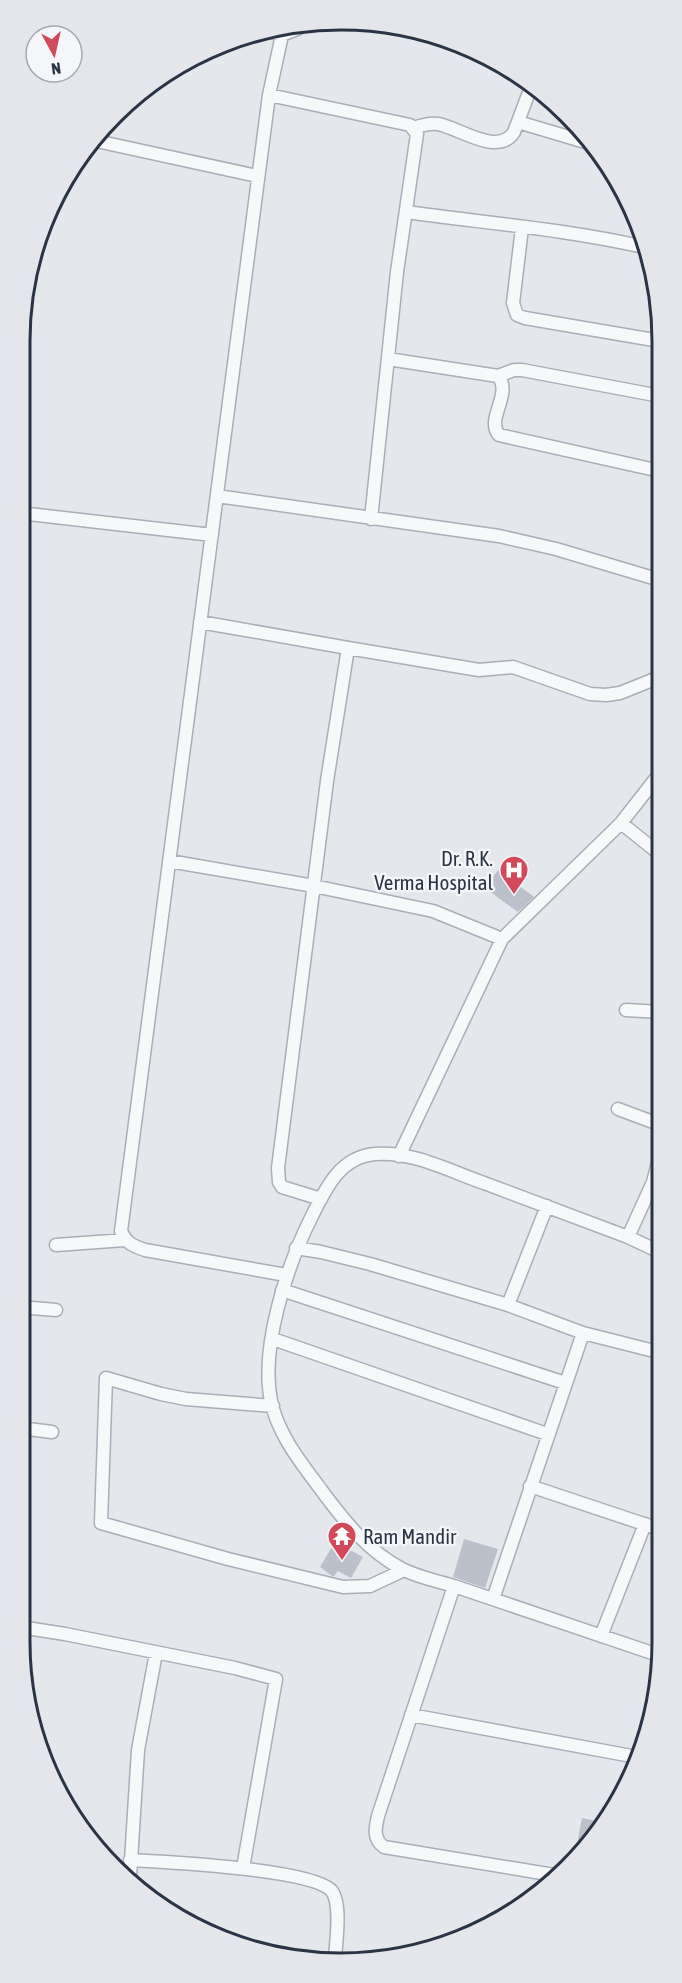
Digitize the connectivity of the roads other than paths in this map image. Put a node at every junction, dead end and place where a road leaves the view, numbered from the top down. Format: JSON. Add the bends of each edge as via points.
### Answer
{"nodes":[{"id":1,"x":276,"y":37,"type":"edge"},
{"id":2,"x":529,"y":93,"type":"edge"},
{"id":3,"x":269,"y":95,"type":"junction"},
{"id":4,"x":518,"y":122,"type":"junction"},
{"id":5,"x":414,"y":128,"type":"junction"},
{"id":6,"x":578,"y":140,"type":"edge"},
{"id":7,"x":102,"y":142,"type":"edge"},
{"id":8,"x":257,"y":176,"type":"junction"},
{"id":9,"x":406,"y":212,"type":"junction"},
{"id":10,"x":522,"y":228,"type":"junction"},
{"id":11,"x":636,"y":245,"type":"edge"},
{"id":12,"x":652,"y":340,"type":"edge"},
{"id":13,"x":388,"y":359,"type":"junction"},
{"id":14,"x":498,"y":376,"type":"junction"},
{"id":15,"x":652,"y":394,"type":"edge"},
{"id":16,"x":652,"y":469,"type":"edge"},
{"id":17,"x":217,"y":496,"type":"junction"},
{"id":18,"x":30,"y":514,"type":"edge"},
{"id":19,"x":370,"y":519,"type":"junction"},
{"id":20,"x":212,"y":535,"type":"junction"},
{"id":21,"x":652,"y":578,"type":"edge"},
{"id":22,"x":200,"y":622,"type":"junction"},
{"id":23,"x":348,"y":648,"type":"junction"},
{"id":24,"x":652,"y":680,"type":"edge"},
{"id":25,"x":652,"y":783,"type":"edge"},
{"id":26,"x":621,"y":823,"type":"junction"},
{"id":27,"x":652,"y":848,"type":"edge"},
{"id":28,"x":169,"y":861,"type":"junction"},
{"id":29,"x":314,"y":886,"type":"junction"},
{"id":30,"x":502,"y":939,"type":"junction"},
{"id":31,"x":626,"y":1010,"type":"dead end"},
{"id":32,"x":652,"y":1011,"type":"edge"},
{"id":33,"x":618,"y":1109,"type":"dead end"},
{"id":34,"x":652,"y":1122,"type":"edge"},
{"id":35,"x":399,"y":1156,"type":"junction"},
{"id":36,"x":652,"y":1186,"type":"edge"},
{"id":37,"x":321,"y":1199,"type":"junction"},
{"id":38,"x":547,"y":1206,"type":"junction"},
{"id":39,"x":628,"y":1237,"type":"junction"},
{"id":40,"x":125,"y":1240,"type":"junction"},
{"id":41,"x":56,"y":1245,"type":"dead end"},
{"id":42,"x":296,"y":1248,"type":"junction"},
{"id":43,"x":652,"y":1248,"type":"edge"},
{"id":44,"x":286,"y":1275,"type":"junction"},
{"id":45,"x":282,"y":1290,"type":"junction"},
{"id":46,"x":507,"y":1305,"type":"junction"},
{"id":47,"x":30,"y":1308,"type":"edge"},
{"id":48,"x":56,"y":1310,"type":"dead end"},
{"id":49,"x":583,"y":1333,"type":"junction"},
{"id":50,"x":273,"y":1339,"type":"junction"},
{"id":51,"x":652,"y":1350,"type":"edge"},
{"id":52,"x":565,"y":1383,"type":"junction"},
{"id":53,"x":273,"y":1406,"type":"junction"},
{"id":54,"x":30,"y":1429,"type":"edge"},
{"id":55,"x":52,"y":1432,"type":"dead end"},
{"id":56,"x":547,"y":1434,"type":"junction"},
{"id":57,"x":530,"y":1486,"type":"junction"},
{"id":58,"x":645,"y":1524,"type":"junction"},
{"id":59,"x":652,"y":1526,"type":"edge"},
{"id":60,"x":404,"y":1570,"type":"junction"},
{"id":61,"x":454,"y":1586,"type":"junction"},
{"id":62,"x":493,"y":1599,"type":"junction"},
{"id":63,"x":30,"y":1629,"type":"edge"},
{"id":64,"x":601,"y":1636,"type":"junction"},
{"id":65,"x":156,"y":1653,"type":"junction"},
{"id":66,"x":651,"y":1653,"type":"edge"},
{"id":67,"x":411,"y":1715,"type":"junction"},
{"id":68,"x":630,"y":1756,"type":"edge"},
{"id":69,"x":130,"y":1860,"type":"junction"},
{"id":70,"x":243,"y":1868,"type":"junction"},
{"id":71,"x":130,"y":1870,"type":"edge"},
{"id":72,"x":548,"y":1874,"type":"edge"},
{"id":73,"x":335,"y":1953,"type":"edge"}],
"edges":[{"from":1,"to":3,"type":"street"},
{"from":2,"to":4,"type":"street"},
{"from":3,"to":5,"type":"street"},
{"from":3,"to":8,"type":"street"},
{"from":4,"to":5,"type":"street","via":[[510,138],[498,143],[441,125]]},
{"from":4,"to":6,"type":"street"},
{"from":5,"to":9,"type":"street","via":[[417,139]]},
{"from":7,"to":8,"type":"street"},
{"from":8,"to":17,"type":"street"},
{"from":9,"to":10,"type":"street"},
{"from":9,"to":13,"type":"street"},
{"from":10,"to":11,"type":"street","via":[[582,234]]},
{"from":10,"to":12,"type":"street","via":[[513,303],[517,315]]},
{"from":13,"to":14,"type":"street"},
{"from":13,"to":19,"type":"street"},
{"from":14,"to":15,"type":"street","via":[[522,370]]},
{"from":14,"to":16,"type":"street","via":[[503,388],[495,424],[499,435]]},
{"from":17,"to":19,"type":"street"},
{"from":17,"to":20,"type":"street"},
{"from":18,"to":20,"type":"street"},
{"from":19,"to":21,"type":"street","via":[[499,536]]},
{"from":20,"to":22,"type":"street"},
{"from":22,"to":23,"type":"street"},
{"from":22,"to":28,"type":"street"},
{"from":23,"to":24,"type":"street","via":[[483,670],[513,668],[590,694],[620,693]]},
{"from":23,"to":29,"type":"street"},
{"from":25,"to":26,"type":"street"},
{"from":26,"to":27,"type":"street"},
{"from":26,"to":30,"type":"street"},
{"from":28,"to":29,"type":"street"},
{"from":28,"to":40,"type":"street","via":[[122,1215]]},
{"from":29,"to":30,"type":"street","via":[[433,911]]},
{"from":29,"to":37,"type":"street","via":[[278,1175],[282,1187]]},
{"from":30,"to":35,"type":"street"},
{"from":31,"to":32,"type":"street"},
{"from":33,"to":34,"type":"street"},
{"from":35,"to":37,"type":"street","via":[[374,1154],[342,1167]]},
{"from":35,"to":38,"type":"street","via":[[414,1157]]},
{"from":36,"to":39,"type":"street"},
{"from":37,"to":42,"type":"street"},
{"from":38,"to":39,"type":"street"},
{"from":38,"to":46,"type":"street"},
{"from":39,"to":43,"type":"street"},
{"from":40,"to":41,"type":"street"},
{"from":40,"to":44,"type":"street","via":[[144,1250]]},
{"from":42,"to":44,"type":"street"},
{"from":42,"to":46,"type":"street","via":[[370,1264]]},
{"from":44,"to":45,"type":"street"},
{"from":45,"to":50,"type":"street"},
{"from":45,"to":52,"type":"street"},
{"from":46,"to":49,"type":"street"},
{"from":47,"to":48,"type":"street"},
{"from":49,"to":51,"type":"street"},
{"from":49,"to":52,"type":"street"},
{"from":50,"to":53,"type":"street","via":[[269,1380]]},
{"from":50,"to":56,"type":"street"},
{"from":52,"to":56,"type":"street"},
{"from":53,"to":60,"type":"street","via":[[300,1462],[341,1517],[370,1548]]},
{"from":53,"to":60,"type":"street","via":[[161,1394],[106,1378],[101,1523],[343,1587],[370,1586]]},
{"from":54,"to":55,"type":"street"},
{"from":56,"to":57,"type":"street"},
{"from":57,"to":58,"type":"street"},
{"from":57,"to":62,"type":"street"},
{"from":58,"to":59,"type":"street"},
{"from":58,"to":64,"type":"street"},
{"from":60,"to":61,"type":"street"},
{"from":61,"to":62,"type":"street"},
{"from":61,"to":67,"type":"street"},
{"from":62,"to":64,"type":"street"},
{"from":63,"to":65,"type":"street"},
{"from":64,"to":66,"type":"street"},
{"from":65,"to":69,"type":"street","via":[[138,1750]]},
{"from":65,"to":70,"type":"street","via":[[276,1679]]},
{"from":67,"to":68,"type":"street"},
{"from":67,"to":72,"type":"street","via":[[378,1816],[378,1843]]},
{"from":69,"to":70,"type":"street"},
{"from":69,"to":71,"type":"street"},
{"from":70,"to":73,"type":"street","via":[[318,1882],[332,1891],[337,1903]]}]}
